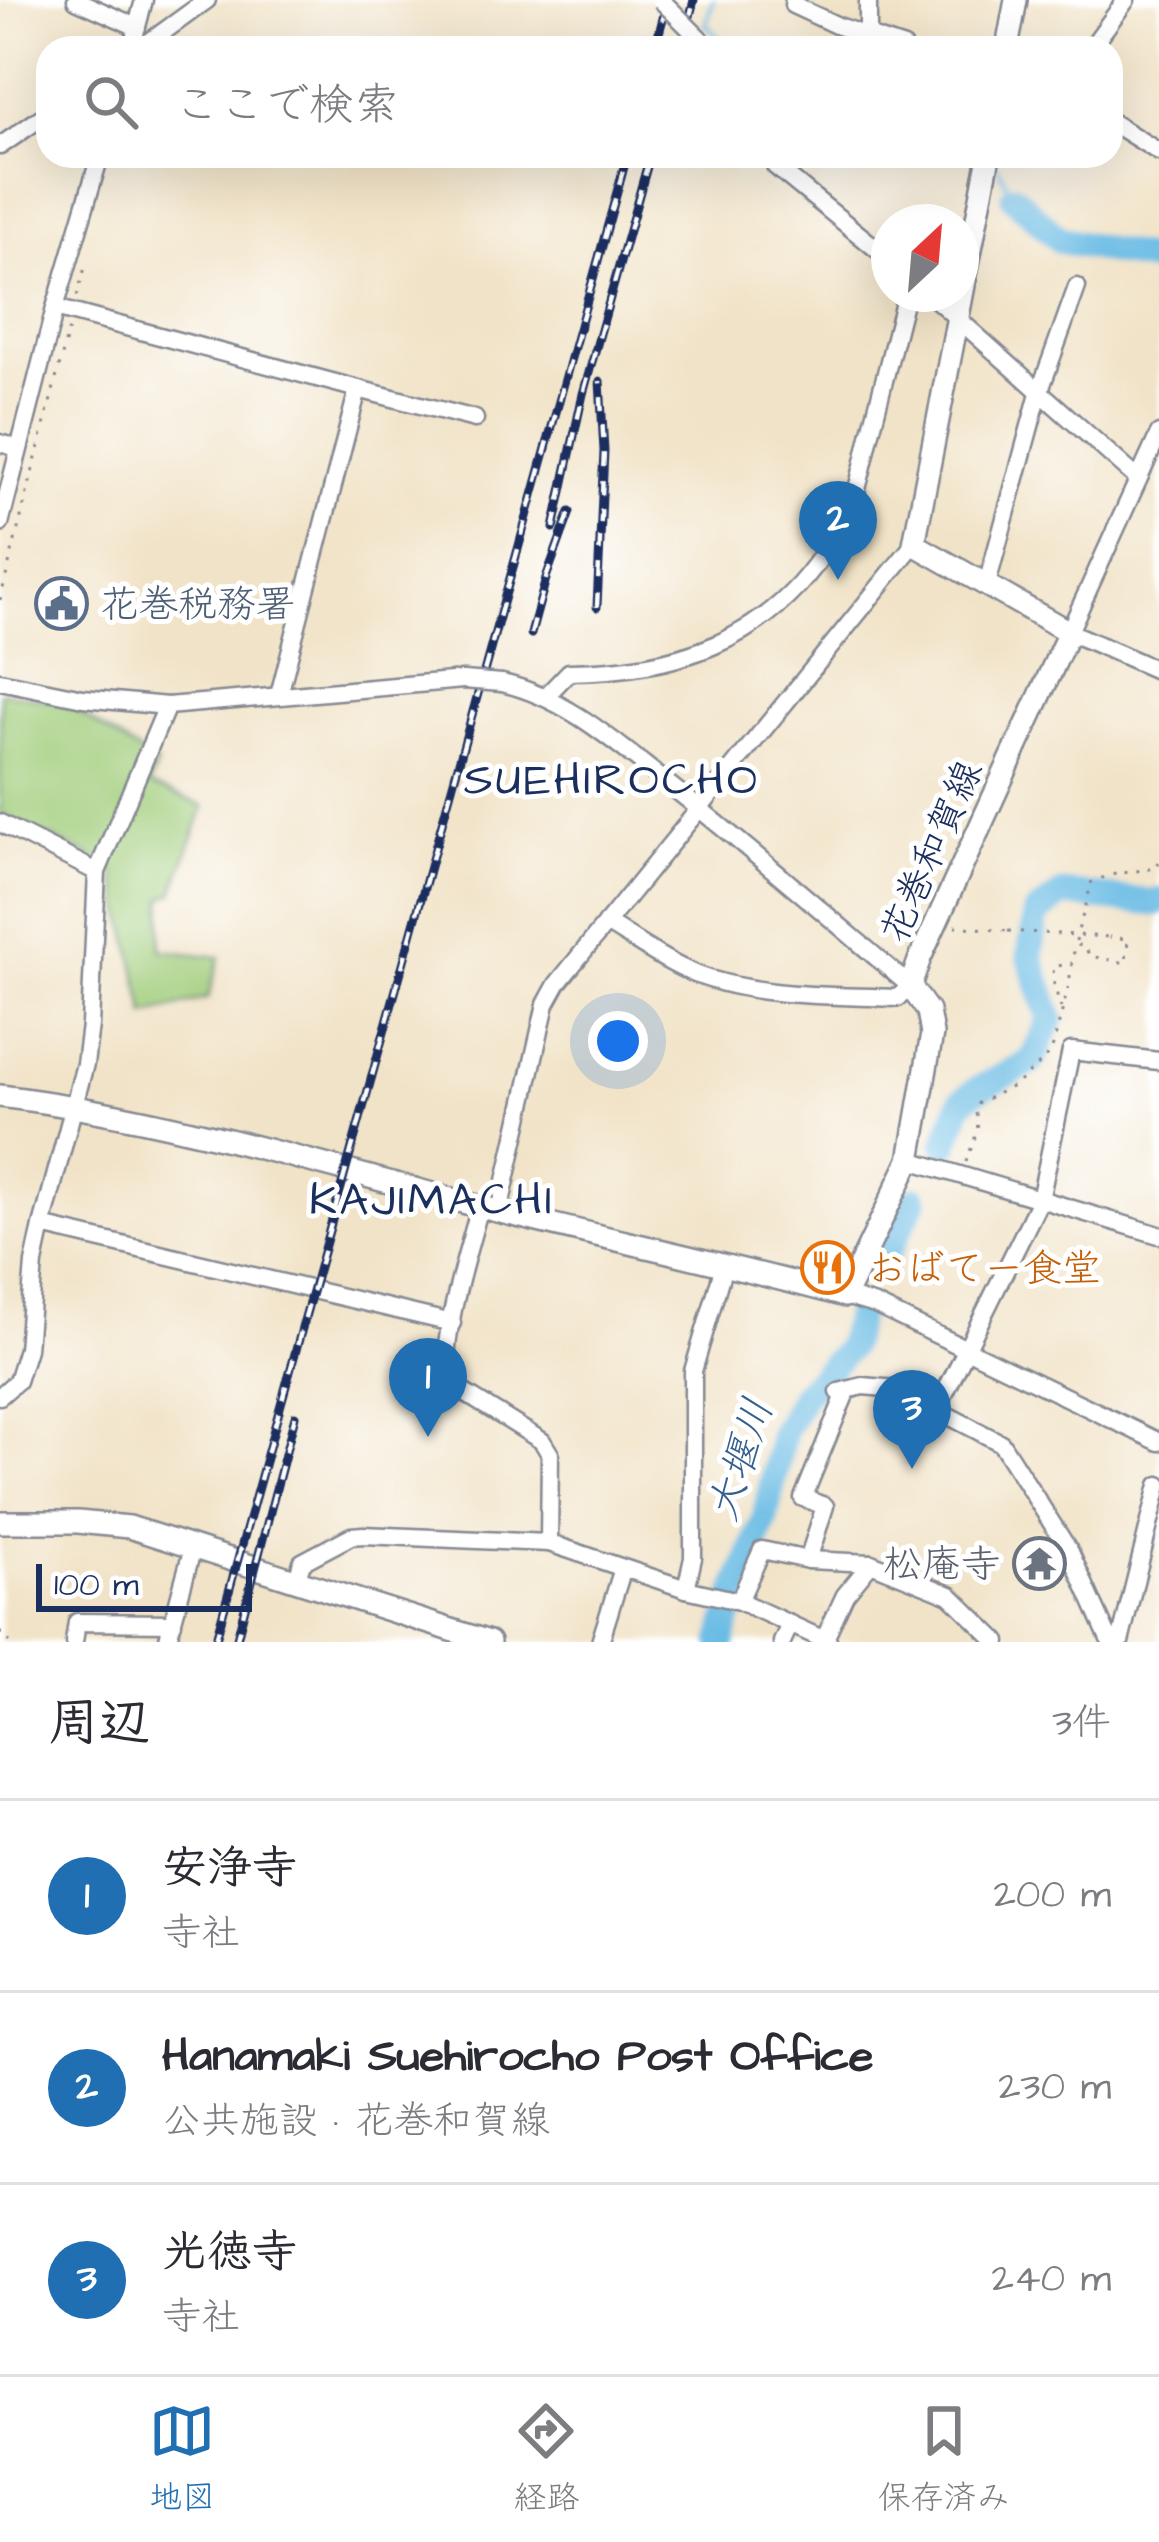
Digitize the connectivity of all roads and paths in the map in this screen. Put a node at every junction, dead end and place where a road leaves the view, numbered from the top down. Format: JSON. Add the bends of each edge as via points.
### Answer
{"nodes":[{"id":1,"x":76,"y":0,"type":"edge"},
{"id":2,"x":144,"y":0,"type":"edge"},
{"id":3,"x":207,"y":0,"type":"edge"},
{"id":4,"x":661,"y":0,"type":"edge"},
{"id":5,"x":794,"y":0,"type":"edge"},
{"id":6,"x":868,"y":0,"type":"edge"},
{"id":7,"x":1016,"y":0,"type":"edge"},
{"id":8,"x":1126,"y":0,"type":"edge"},
{"id":9,"x":137,"y":27,"type":"junction"},
{"id":10,"x":134,"y":36,"type":"edge"},
{"id":11,"x":157,"y":36,"type":"edge"},
{"id":12,"x":697,"y":36,"type":"edge"},
{"id":13,"x":866,"y":36,"type":"edge"},
{"id":14,"x":868,"y":36,"type":"edge"},
{"id":15,"x":1009,"y":36,"type":"edge"},
{"id":16,"x":1100,"y":36,"type":"edge"},
{"id":17,"x":36,"y":120,"type":"edge"},
{"id":18,"x":1123,"y":130,"type":"edge"},
{"id":19,"x":0,"y":146,"type":"edge"},
{"id":20,"x":1159,"y":152,"type":"edge"},
{"id":21,"x":97,"y":168,"type":"edge"},
{"id":22,"x":777,"y":168,"type":"edge"},
{"id":23,"x":986,"y":168,"type":"edge"},
{"id":24,"x":871,"y":244,"type":"edge"},
{"id":25,"x":85,"y":268,"type":"dead end"},
{"id":26,"x":1077,"y":286,"type":"dead end"},
{"id":27,"x":64,"y":310,"type":"junction"},
{"id":28,"x":901,"y":312,"type":"edge"},
{"id":29,"x":949,"y":312,"type":"edge"},
{"id":30,"x":958,"y":320,"type":"junction"},
{"id":31,"x":358,"y":388,"type":"junction"},
{"id":32,"x":1040,"y":393,"type":"junction"},
{"id":33,"x":475,"y":419,"type":"dead end"},
{"id":34,"x":1159,"y":434,"type":"edge"},
{"id":35,"x":9,"y":446,"type":"edge"},
{"id":36,"x":1138,"y":479,"type":"junction"},
{"id":37,"x":0,"y":524,"type":"edge"},
{"id":38,"x":914,"y":544,"type":"junction"},
{"id":39,"x":987,"y":584,"type":"junction"},
{"id":40,"x":0,"y":600,"type":"edge"},
{"id":41,"x":1069,"y":632,"type":"junction"},
{"id":42,"x":1159,"y":671,"type":"edge"},
{"id":43,"x":0,"y":681,"type":"edge"},
{"id":44,"x":279,"y":695,"type":"junction"},
{"id":45,"x":547,"y":696,"type":"junction"},
{"id":46,"x":167,"y":706,"type":"junction"},
{"id":47,"x":698,"y":807,"type":"junction"},
{"id":48,"x":0,"y":823,"type":"edge"},
{"id":49,"x":1159,"y":862,"type":"edge"},
{"id":50,"x":97,"y":872,"type":"junction"},
{"id":51,"x":606,"y":923,"type":"junction"},
{"id":52,"x":935,"y":924,"type":"junction"},
{"id":53,"x":1075,"y":945,"type":"junction"},
{"id":54,"x":1073,"y":963,"type":"junction"},
{"id":55,"x":910,"y":986,"type":"junction"},
{"id":56,"x":1061,"y":1008,"type":"junction"},
{"id":57,"x":1159,"y":1060,"type":"edge"},
{"id":58,"x":0,"y":1096,"type":"edge"},
{"id":59,"x":73,"y":1105,"type":"junction"},
{"id":60,"x":910,"y":1160,"type":"junction"},
{"id":61,"x":966,"y":1162,"type":"dead end"},
{"id":62,"x":1040,"y":1200,"type":"junction"},
{"id":63,"x":489,"y":1209,"type":"junction"},
{"id":64,"x":42,"y":1226,"type":"junction"},
{"id":65,"x":1159,"y":1235,"type":"edge"},
{"id":66,"x":724,"y":1266,"type":"junction"},
{"id":67,"x":845,"y":1295,"type":"junction"},
{"id":68,"x":452,"y":1323,"type":"junction"},
{"id":69,"x":967,"y":1351,"type":"junction"},
{"id":70,"x":0,"y":1396,"type":"edge"},
{"id":71,"x":937,"y":1409,"type":"junction"},
{"id":72,"x":1159,"y":1442,"type":"edge"},
{"id":73,"x":1159,"y":1485,"type":"edge"},
{"id":74,"x":0,"y":1522,"type":"edge"},
{"id":75,"x":549,"y":1543,"type":"junction"},
{"id":76,"x":193,"y":1547,"type":"junction"},
{"id":77,"x":808,"y":1560,"type":"junction"},
{"id":78,"x":871,"y":1563,"type":"junction"},
{"id":79,"x":623,"y":1568,"type":"junction"},
{"id":80,"x":297,"y":1580,"type":"junction"},
{"id":81,"x":686,"y":1588,"type":"junction"},
{"id":82,"x":732,"y":1600,"type":"junction"},
{"id":83,"x":172,"y":1623,"type":"junction"},
{"id":84,"x":790,"y":1624,"type":"junction"},
{"id":85,"x":0,"y":1632,"type":"edge"},
{"id":86,"x":826,"y":1641,"type":"edge"},
{"id":87,"x":10,"y":1642,"type":"edge"},
{"id":88,"x":74,"y":1642,"type":"edge"},
{"id":89,"x":167,"y":1642,"type":"edge"},
{"id":90,"x":489,"y":1642,"type":"edge"},
{"id":91,"x":600,"y":1642,"type":"edge"},
{"id":92,"x":782,"y":1642,"type":"edge"},
{"id":93,"x":998,"y":1642,"type":"edge"},
{"id":94,"x":1120,"y":1642,"type":"edge"}],
"edges":[{"from":1,"to":9,"type":"street"},
{"from":2,"to":9,"type":"street"},
{"from":3,"to":11,"type":"street"},
{"from":4,"to":12,"type":"street","bridge":true},
{"from":5,"to":13,"type":"street"},
{"from":6,"to":14,"type":"street"},
{"from":7,"to":15,"type":"main road"},
{"from":8,"to":16,"type":"street"},
{"from":9,"to":10,"type":"street"},
{"from":17,"to":19,"type":"street"},
{"from":18,"to":20,"type":"street"},
{"from":21,"to":27,"type":"street"},
{"from":22,"to":24,"type":"street"},
{"from":23,"to":30,"type":"main road"},
{"from":25,"to":27,"type":"path"},
{"from":26,"to":32,"type":"street"},
{"from":27,"to":31,"type":"street"},
{"from":27,"to":35,"type":"street"},
{"from":27,"to":40,"type":"path"},
{"from":28,"to":45,"type":"street","via":[[854,500],[807,578],[714,646],[658,663],[569,672]]},
{"from":29,"to":30,"type":"street"},
{"from":30,"to":32,"type":"street"},
{"from":30,"to":38,"type":"main road"},
{"from":31,"to":33,"type":"street"},
{"from":31,"to":44,"type":"street"},
{"from":32,"to":36,"type":"street"},
{"from":32,"to":39,"type":"street"},
{"from":34,"to":36,"type":"street"},
{"from":35,"to":37,"type":"street"},
{"from":36,"to":41,"type":"street"},
{"from":38,"to":39,"type":"main road"},
{"from":38,"to":47,"type":"street"},
{"from":39,"to":41,"type":"main road"},
{"from":41,"to":42,"type":"street"},
{"from":41,"to":52,"type":"main road","name":"花巻和賀線"},
{"from":43,"to":46,"type":"street"},
{"from":44,"to":45,"type":"street","bridge":true,"via":[[463,680]]},
{"from":44,"to":46,"type":"street"},
{"from":45,"to":47,"type":"street"},
{"from":46,"to":50,"type":"street"},
{"from":47,"to":51,"type":"street"},
{"from":47,"to":55,"type":"street"},
{"from":48,"to":50,"type":"street"},
{"from":49,"to":53,"type":"path","via":[[1090,883]]},
{"from":50,"to":59,"type":"street","via":[[86,1064]]},
{"from":51,"to":55,"type":"street","via":[[674,965],[745,988],[898,998]]},
{"from":51,"to":63,"type":"street","via":[[546,1004]]},
{"from":52,"to":53,"type":"path","bridge":true,"via":[[1128,939],[1126,963]]},
{"from":52,"to":55,"type":"main road","name":"花巻和賀線"},
{"from":53,"to":54,"type":"path"},
{"from":54,"to":56,"type":"path"},
{"from":54,"to":56,"type":"path","via":[[1053,967]]},
{"from":55,"to":60,"type":"main road","name":"花巻和賀線","via":[[932,1034]]},
{"from":56,"to":61,"type":"path","via":[[1042,1062],[978,1103]]},
{"from":57,"to":62,"type":"street","via":[[1071,1052]]},
{"from":58,"to":59,"type":"main road"},
{"from":59,"to":63,"type":"main road"},
{"from":59,"to":64,"type":"street"},
{"from":60,"to":62,"type":"street"},
{"from":60,"to":67,"type":"main road","name":"花巻和賀線"},
{"from":62,"to":65,"type":"street"},
{"from":62,"to":69,"type":"street"},
{"from":63,"to":66,"type":"main road"},
{"from":63,"to":68,"type":"street"},
{"from":64,"to":68,"type":"street"},
{"from":64,"to":70,"type":"street","via":[[27,1348],[16,1381]]},
{"from":66,"to":67,"type":"main road"},
{"from":66,"to":81,"type":"street","via":[[693,1371],[693,1558]]},
{"from":67,"to":69,"type":"street"},
{"from":68,"to":75,"type":"street","via":[[448,1382],[526,1429],[550,1454]]},
{"from":69,"to":71,"type":"street"},
{"from":69,"to":72,"type":"street"},
{"from":71,"to":77,"type":"street","via":[[897,1389],[843,1391],[803,1498],[825,1506]]},
{"from":71,"to":94,"type":"street","via":[[1001,1443],[1070,1552],[1109,1639]]},
{"from":73,"to":94,"type":"street"},
{"from":74,"to":76,"type":"main road","via":[[129,1527]]},
{"from":75,"to":79,"type":"street"},
{"from":75,"to":80,"type":"street","via":[[351,1536],[302,1562]]},
{"from":76,"to":80,"type":"main road"},
{"from":76,"to":83,"type":"street"},
{"from":77,"to":78,"type":"street"},
{"from":77,"to":82,"type":"street","via":[[762,1550]]},
{"from":78,"to":86,"type":"street","via":[[845,1595]]},
{"from":78,"to":93,"type":"street","via":[[950,1595]]},
{"from":79,"to":81,"type":"street"},
{"from":79,"to":91,"type":"street"},
{"from":80,"to":90,"type":"main road"},
{"from":81,"to":82,"type":"street"},
{"from":82,"to":84,"type":"street"},
{"from":83,"to":88,"type":"street","via":[[77,1622]]},
{"from":83,"to":89,"type":"street"},
{"from":84,"to":86,"type":"street"},
{"from":84,"to":92,"type":"street"},
{"from":85,"to":87,"type":"path"}]}
